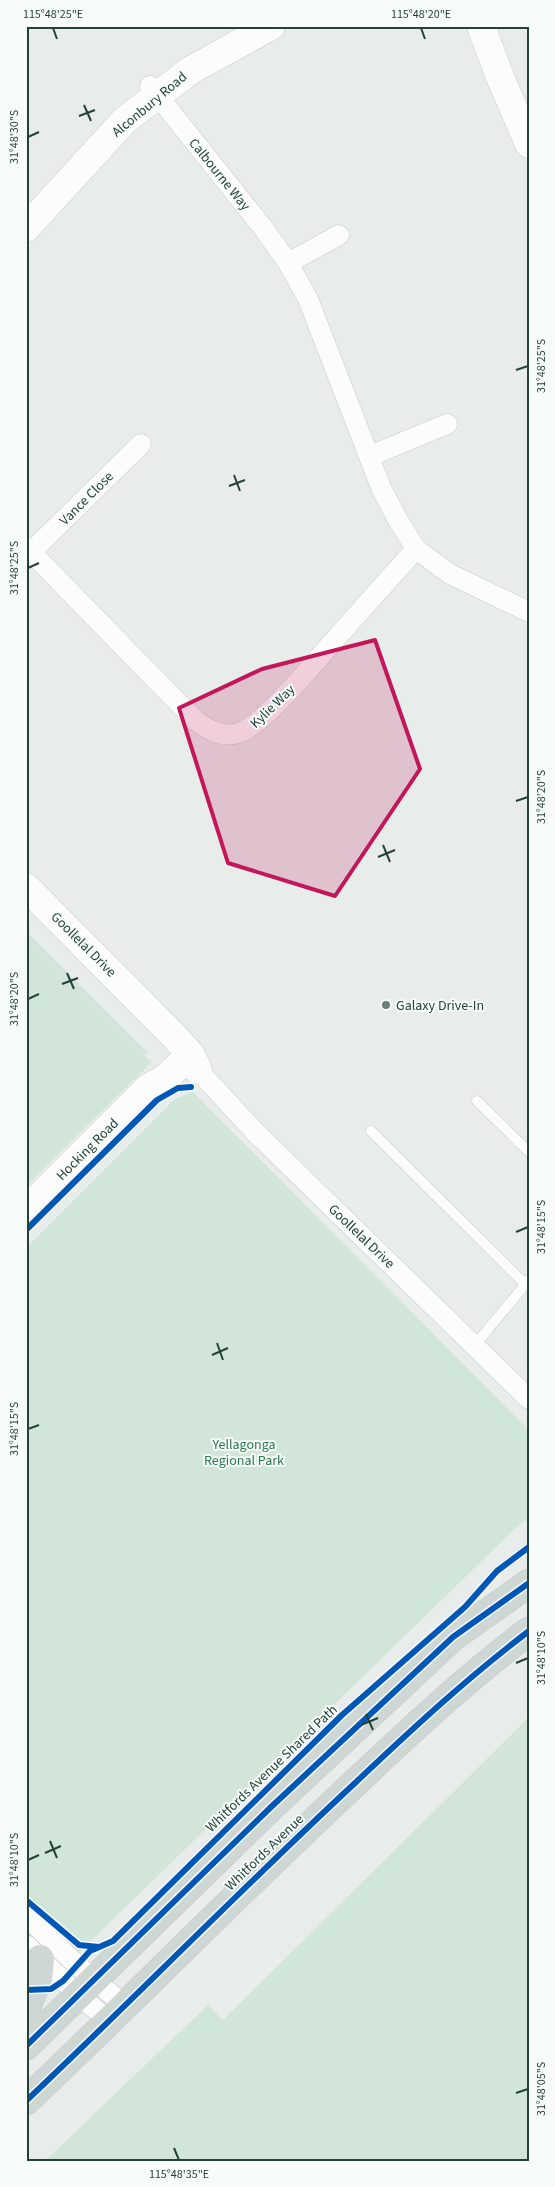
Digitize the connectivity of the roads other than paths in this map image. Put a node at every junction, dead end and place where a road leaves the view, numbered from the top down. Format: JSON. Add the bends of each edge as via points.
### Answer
{"nodes":[{"id":1,"x":481,"y":26,"type":"edge"},
{"id":2,"x":500,"y":26,"type":"edge"},
{"id":3,"x":261,"y":27,"type":"edge"},
{"id":4,"x":153,"y":91,"type":"junction"},
{"id":5,"x":529,"y":104,"type":"edge"},
{"id":6,"x":529,"y":144,"type":"edge"},
{"id":7,"x":26,"y":210,"type":"edge"},
{"id":8,"x":26,"y":228,"type":"edge"},
{"id":9,"x":339,"y":235,"type":"dead end"},
{"id":10,"x":288,"y":262,"type":"junction"},
{"id":11,"x":447,"y":424,"type":"dead end"},
{"id":12,"x":141,"y":444,"type":"dead end"},
{"id":13,"x":370,"y":456,"type":"junction"},
{"id":14,"x":29,"y":549,"type":"edge"},
{"id":15,"x":416,"y":549,"type":"junction"},
{"id":16,"x":529,"y":612,"type":"edge"},
{"id":17,"x":26,"y":886,"type":"edge"},
{"id":18,"x":26,"y":907,"type":"edge"},
{"id":19,"x":185,"y":1057,"type":"junction"},
{"id":20,"x":477,"y":1100,"type":"dead end"},
{"id":21,"x":371,"y":1130,"type":"dead end"},
{"id":22,"x":529,"y":1152,"type":"edge"},
{"id":23,"x":26,"y":1210,"type":"edge"},
{"id":24,"x":527,"y":1282,"type":"edge"},
{"id":25,"x":474,"y":1346,"type":"junction"},
{"id":26,"x":529,"y":1399,"type":"edge"},
{"id":27,"x":529,"y":1583,"type":"edge"},
{"id":28,"x":529,"y":1631,"type":"edge"},
{"id":29,"x":26,"y":1916,"type":"edge"},
{"id":30,"x":33,"y":1952,"type":"edge"},
{"id":31,"x":87,"y":1988,"type":"junction"},
{"id":32,"x":26,"y":2009,"type":"edge"},
{"id":33,"x":118,"y":2013,"type":"junction"},
{"id":34,"x":26,"y":2046,"type":"edge"},
{"id":35,"x":26,"y":2101,"type":"edge"}],
"edges":[{"from":1,"to":6,"type":"street"},
{"from":2,"to":5,"type":"street"},
{"from":3,"to":4,"type":"street","name":"Alconbury Road","via":[[194,54]]},
{"from":4,"to":7,"type":"street","name":"Alconbury Road","via":[[118,112]]},
{"from":4,"to":8,"type":"street","name":"Alconbury Road"},
{"from":4,"to":10,"type":"street","name":"Calbourne Way"},
{"from":9,"to":10,"type":"street"},
{"from":10,"to":13,"type":"street","name":"Calbourne Way","via":[[308,299]]},
{"from":11,"to":13,"type":"street"},
{"from":12,"to":14,"type":"street","name":"Vance Close"},
{"from":13,"to":15,"type":"street","name":"Calbourne Way","via":[[382,490]]},
{"from":14,"to":15,"type":"street","name":"Kylie Way","via":[[196,721],[210,731],[222,734],[237,734],[249,729],[281,699]]},
{"from":15,"to":16,"type":"street","name":"Calbourne Way","via":[[450,574]]},
{"from":17,"to":19,"type":"street","name":"Goollelal Drive"},
{"from":18,"to":19,"type":"street","name":"Goollelal Drive"},
{"from":19,"to":23,"type":"street","name":"Hocking Road","via":[[164,1079],[148,1088]]},
{"from":19,"to":25,"type":"street","name":"Goollelal Drive","via":[[255,1132]]},
{"from":20,"to":22,"type":"lane"},
{"from":21,"to":24,"type":"lane"},
{"from":24,"to":25,"type":"lane"},
{"from":25,"to":26,"type":"street","name":"Goollelal Drive"},
{"from":27,"to":31,"type":"main road","name":"Whitfords Avenue","via":[[453,1637],[271,1807]]},
{"from":28,"to":33,"type":"main road","name":"Whitfords Avenue","via":[[485,1664],[383,1756]]},
{"from":29,"to":31,"type":"street"},
{"from":30,"to":31,"type":"street"},
{"from":30,"to":32,"type":"main road","via":[[38,1979]]},
{"from":31,"to":33,"type":"street"},
{"from":31,"to":34,"type":"main road","name":"Whitfords Avenue"},
{"from":33,"to":35,"type":"main road","name":"Whitfords Avenue"}]}
